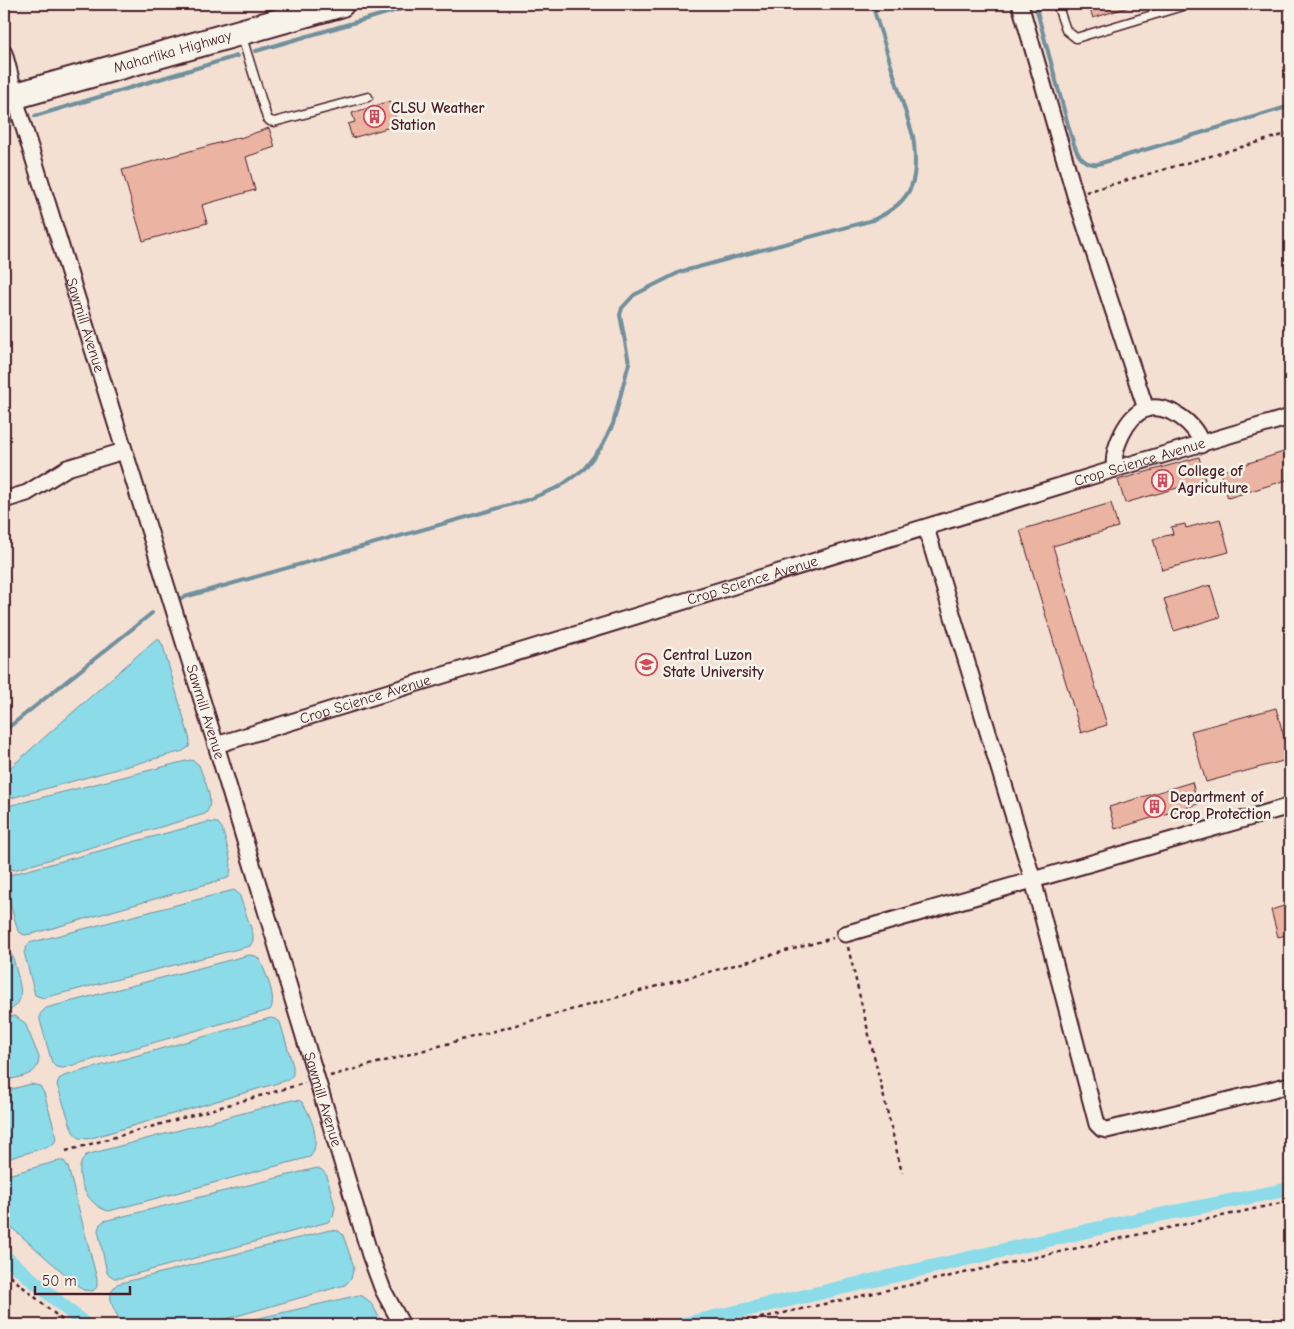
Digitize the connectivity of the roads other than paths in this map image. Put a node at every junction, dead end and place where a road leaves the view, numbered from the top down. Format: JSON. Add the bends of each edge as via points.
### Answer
{"nodes":[{"id":1,"x":341,"y":4,"type":"edge"},
{"id":2,"x":1020,"y":4,"type":"edge"},
{"id":3,"x":1057,"y":4,"type":"edge"},
{"id":4,"x":1189,"y":4,"type":"edge"},
{"id":5,"x":240,"y":32,"type":"junction"},
{"id":6,"x":4,"y":53,"type":"edge"},
{"id":7,"x":368,"y":96,"type":"dead end"},
{"id":8,"x":9,"y":97,"type":"edge"},
{"id":9,"x":1146,"y":409,"type":"junction"},
{"id":10,"x":1290,"y":417,"type":"edge"},
{"id":11,"x":1201,"y":445,"type":"junction"},
{"id":12,"x":124,"y":451,"type":"junction"},
{"id":13,"x":1115,"y":469,"type":"junction"},
{"id":14,"x":4,"y":500,"type":"edge"},
{"id":15,"x":926,"y":528,"type":"junction"},
{"id":16,"x":216,"y":745,"type":"junction"},
{"id":17,"x":1290,"y":806,"type":"edge"},
{"id":18,"x":1033,"y":880,"type":"junction"},
{"id":19,"x":845,"y":934,"type":"road end"},
{"id":20,"x":1290,"y":1085,"type":"edge"},
{"id":21,"x":402,"y":1325,"type":"edge"}],
"edges":[{"from":1,"to":5,"type":"highway","name":"Maharlika Highway"},
{"from":2,"to":9,"type":"street","via":[[1075,195]]},
{"from":3,"to":4,"type":"lane","via":[[1066,30],[1076,38]]},
{"from":5,"to":7,"type":"lane","via":[[266,118],[270,121]]},
{"from":5,"to":8,"type":"highway","name":"Maharlika Highway"},
{"from":6,"to":8,"type":"street","name":"Sawmill Avenue","via":[[11,75]]},
{"from":8,"to":12,"type":"street","name":"Sawmill Avenue"},
{"from":9,"to":11,"type":"street","via":[[1160,407],[1175,413],[1196,431]]},
{"from":9,"to":13,"type":"street","via":[[1132,417],[1118,443],[1113,459]]},
{"from":10,"to":11,"type":"street","name":"Crop Science Avenue"},
{"from":11,"to":13,"type":"street","name":"Crop Science Avenue"},
{"from":12,"to":14,"type":"street","via":[[67,468],[27,494]]},
{"from":12,"to":16,"type":"street","name":"Sawmill Avenue"},
{"from":13,"to":15,"type":"street","name":"Crop Science Avenue"},
{"from":15,"to":16,"type":"street","name":"Crop Science Avenue"},
{"from":15,"to":18,"type":"street"},
{"from":16,"to":21,"type":"street","name":"Sawmill Avenue","via":[[370,1255],[382,1290]]},
{"from":17,"to":18,"type":"street"},
{"from":18,"to":19,"type":"street"},
{"from":18,"to":20,"type":"street","via":[[1095,1121],[1100,1128],[1107,1130]]}]}
